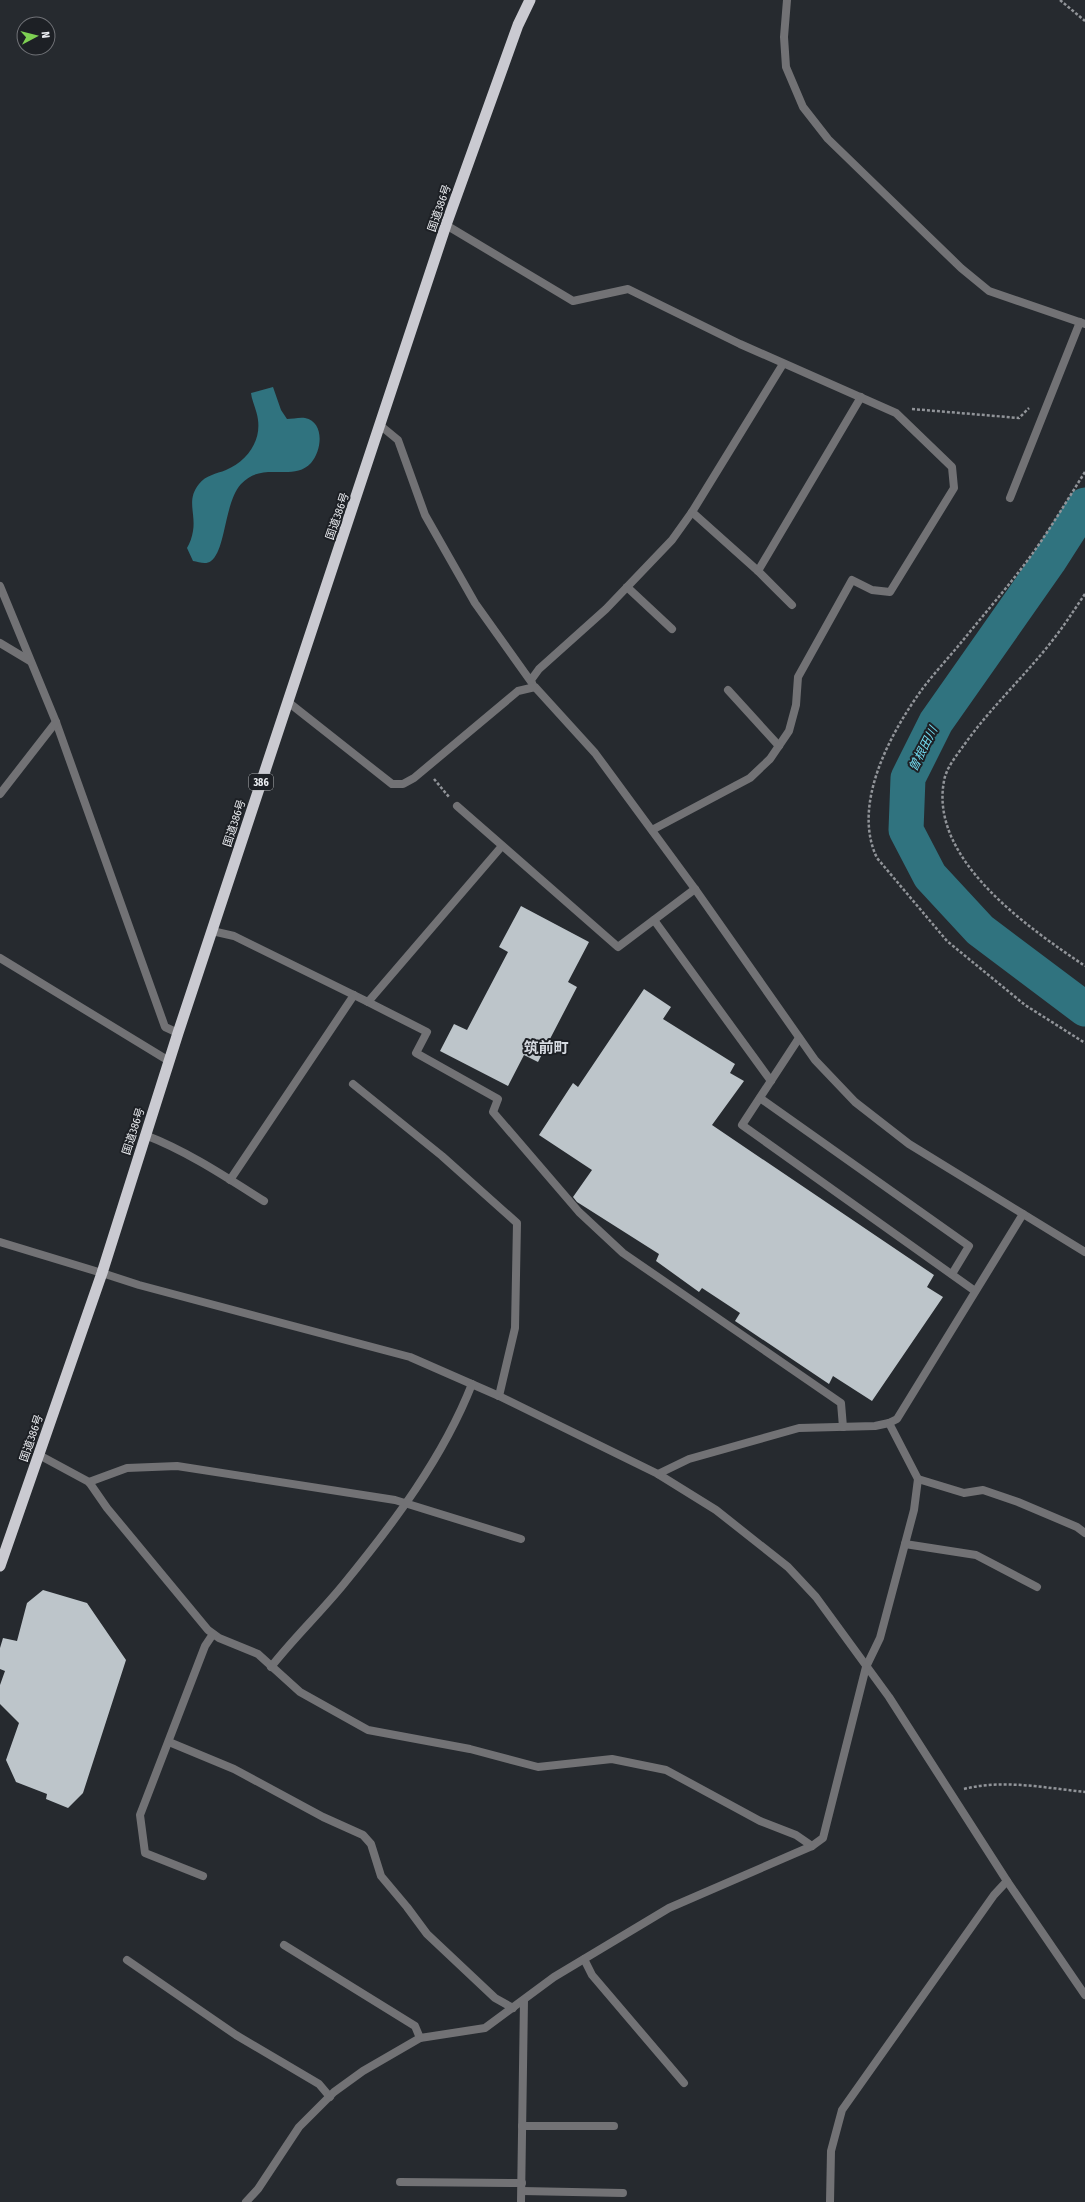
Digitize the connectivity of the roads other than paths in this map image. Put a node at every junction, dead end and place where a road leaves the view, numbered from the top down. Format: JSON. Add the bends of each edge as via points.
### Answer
{"nodes":[{"id":1,"x":530,"y":0,"type":"edge"},
{"id":2,"x":787,"y":0,"type":"edge"},
{"id":3,"x":446,"y":226,"type":"junction"},
{"id":4,"x":1083,"y":323,"type":"edge"},
{"id":5,"x":783,"y":364,"type":"junction"},
{"id":6,"x":861,"y":397,"type":"junction"},
{"id":7,"x":381,"y":426,"type":"junction"},
{"id":8,"x":1010,"y":498,"type":"dead end"},
{"id":9,"x":692,"y":512,"type":"junction"},
{"id":10,"x":758,"y":571,"type":"junction"},
{"id":11,"x":0,"y":586,"type":"edge"},
{"id":12,"x":627,"y":587,"type":"junction"},
{"id":13,"x":792,"y":605,"type":"dead end"},
{"id":14,"x":672,"y":629,"type":"dead end"},
{"id":15,"x":0,"y":643,"type":"edge"},
{"id":16,"x":30,"y":661,"type":"junction"},
{"id":17,"x":533,"y":684,"type":"junction"},
{"id":18,"x":728,"y":690,"type":"dead end"},
{"id":19,"x":288,"y":702,"type":"junction"},
{"id":20,"x":56,"y":722,"type":"junction"},
{"id":21,"x":779,"y":746,"type":"junction"},
{"id":22,"x":1,"y":790,"type":"edge"},
{"id":23,"x":457,"y":806,"type":"road end"},
{"id":24,"x":652,"y":830,"type":"junction"},
{"id":25,"x":502,"y":846,"type":"junction"},
{"id":26,"x":695,"y":889,"type":"junction"},
{"id":27,"x":654,"y":920,"type":"junction"},
{"id":28,"x":212,"y":931,"type":"junction"},
{"id":29,"x":0,"y":958,"type":"edge"},
{"id":30,"x":354,"y":995,"type":"junction"},
{"id":31,"x":368,"y":1002,"type":"junction"},
{"id":32,"x":178,"y":1033,"type":"junction"},
{"id":33,"x":799,"y":1038,"type":"junction"},
{"id":34,"x":169,"y":1061,"type":"junction"},
{"id":35,"x":771,"y":1081,"type":"junction"},
{"id":36,"x":353,"y":1084,"type":"dead end"},
{"id":37,"x":760,"y":1098,"type":"junction"},
{"id":38,"x":145,"y":1135,"type":"junction"},
{"id":39,"x":230,"y":1180,"type":"junction"},
{"id":40,"x":264,"y":1201,"type":"dead end"},
{"id":41,"x":1023,"y":1214,"type":"junction"},
{"id":42,"x":0,"y":1242,"type":"edge"},
{"id":43,"x":1085,"y":1252,"type":"edge"},
{"id":44,"x":102,"y":1273,"type":"junction"},
{"id":45,"x":952,"y":1274,"type":"junction"},
{"id":46,"x":975,"y":1291,"type":"junction"},
{"id":47,"x":472,"y":1384,"type":"junction"},
{"id":48,"x":499,"y":1396,"type":"junction"},
{"id":49,"x":889,"y":1423,"type":"junction"},
{"id":50,"x":843,"y":1426,"type":"junction"},
{"id":51,"x":39,"y":1455,"type":"junction"},
{"id":52,"x":658,"y":1474,"type":"junction"},
{"id":53,"x":918,"y":1479,"type":"junction"},
{"id":54,"x":89,"y":1482,"type":"junction"},
{"id":55,"x":405,"y":1503,"type":"junction"},
{"id":56,"x":1085,"y":1533,"type":"edge"},
{"id":57,"x":521,"y":1539,"type":"dead end"},
{"id":58,"x":904,"y":1544,"type":"junction"},
{"id":59,"x":0,"y":1566,"type":"edge"},
{"id":60,"x":1037,"y":1587,"type":"dead end"},
{"id":61,"x":213,"y":1634,"type":"junction"},
{"id":62,"x":866,"y":1666,"type":"junction"},
{"id":63,"x":270,"y":1667,"type":"junction"},
{"id":64,"x":169,"y":1742,"type":"junction"},
{"id":65,"x":812,"y":1846,"type":"junction"},
{"id":66,"x":203,"y":1876,"type":"dead end"},
{"id":67,"x":1008,"y":1881,"type":"junction"},
{"id":68,"x":284,"y":1945,"type":"dead end"},
{"id":69,"x":584,"y":1959,"type":"junction"},
{"id":70,"x":127,"y":1960,"type":"dead end"},
{"id":71,"x":1085,"y":1995,"type":"edge"},
{"id":72,"x":524,"y":2000,"type":"junction"},
{"id":73,"x":513,"y":2008,"type":"junction"},
{"id":74,"x":420,"y":2038,"type":"junction"},
{"id":75,"x":684,"y":2083,"type":"dead end"},
{"id":76,"x":330,"y":2097,"type":"junction"},
{"id":77,"x":522,"y":2126,"type":"junction"},
{"id":78,"x":614,"y":2126,"type":"dead end"},
{"id":79,"x":400,"y":2182,"type":"dead end"},
{"id":80,"x":522,"y":2187,"type":"junction"},
{"id":81,"x":623,"y":2193,"type":"dead end"},
{"id":82,"x":246,"y":2202,"type":"edge"},
{"id":83,"x":521,"y":2202,"type":"edge"},
{"id":84,"x":830,"y":2202,"type":"edge"}],
"edges":[{"from":1,"to":3,"type":"highway","name":"国道386号","number":"386","via":[[515,33]]},
{"from":2,"to":4,"type":"street","via":[[784,37],[786,67],[803,107],[828,139],[961,268],[989,291]]},
{"from":3,"to":5,"type":"street","via":[[573,301],[628,289]]},
{"from":3,"to":7,"type":"highway","name":"国道386号","number":"386"},
{"from":4,"to":8,"type":"street"},
{"from":5,"to":6,"type":"street"},
{"from":5,"to":9,"type":"street"},
{"from":6,"to":10,"type":"street"},
{"from":6,"to":21,"type":"street","via":[[896,412],[952,467],[954,488],[890,592],[872,590],[852,580],[798,677],[796,705],[789,731]]},
{"from":7,"to":17,"type":"street","via":[[398,440],[425,515],[475,603]]},
{"from":7,"to":19,"type":"highway","name":"国道386号","number":"386"},
{"from":9,"to":10,"type":"street"},
{"from":9,"to":12,"type":"street","via":[[672,540]]},
{"from":10,"to":13,"type":"street"},
{"from":11,"to":16,"type":"street"},
{"from":12,"to":14,"type":"street"},
{"from":12,"to":17,"type":"street","via":[[539,669]]},
{"from":15,"to":16,"type":"street"},
{"from":16,"to":20,"type":"street"},
{"from":17,"to":19,"type":"street","via":[[518,692],[425,769],[403,784],[392,784]]},
{"from":17,"to":24,"type":"street","via":[[595,753]]},
{"from":18,"to":21,"type":"street"},
{"from":19,"to":28,"type":"highway","name":"国道386号","number":"386"},
{"from":20,"to":22,"type":"street"},
{"from":20,"to":32,"type":"street","via":[[165,1027]]},
{"from":21,"to":24,"type":"street","via":[[770,760],[750,778]]},
{"from":23,"to":25,"type":"street"},
{"from":24,"to":26,"type":"street"},
{"from":25,"to":27,"type":"street","via":[[618,947]]},
{"from":25,"to":31,"type":"street"},
{"from":26,"to":27,"type":"street"},
{"from":26,"to":33,"type":"street"},
{"from":27,"to":35,"type":"street"},
{"from":28,"to":30,"type":"street","via":[[234,936]]},
{"from":28,"to":32,"type":"highway","name":"国道386号","number":"386"},
{"from":29,"to":34,"type":"street"},
{"from":30,"to":31,"type":"street"},
{"from":30,"to":39,"type":"street"},
{"from":31,"to":50,"type":"street","via":[[427,1032],[416,1053],[498,1099],[493,1112],[578,1212],[623,1253],[841,1403]]},
{"from":32,"to":34,"type":"highway","name":"国道386号","number":"386"},
{"from":33,"to":35,"type":"street"},
{"from":33,"to":41,"type":"street","via":[[815,1060],[855,1102],[909,1144]]},
{"from":34,"to":38,"type":"highway","name":"国道386号","number":"386"},
{"from":35,"to":37,"type":"street"},
{"from":36,"to":48,"type":"street","via":[[442,1156],[517,1223],[516,1328]]},
{"from":37,"to":45,"type":"street","via":[[968,1246]]},
{"from":37,"to":45,"type":"street","via":[[742,1125]]},
{"from":38,"to":39,"type":"street"},
{"from":38,"to":44,"type":"highway","name":"国道386号","number":"386"},
{"from":39,"to":40,"type":"street"},
{"from":41,"to":43,"type":"street"},
{"from":41,"to":46,"type":"street"},
{"from":42,"to":44,"type":"street"},
{"from":44,"to":47,"type":"street","via":[[410,1357]]},
{"from":44,"to":51,"type":"highway","name":"国道386号","number":"386"},
{"from":45,"to":46,"type":"street"},
{"from":46,"to":49,"type":"street","via":[[897,1419]]},
{"from":47,"to":48,"type":"street"},
{"from":47,"to":55,"type":"street","via":[[445,1443]]},
{"from":48,"to":52,"type":"street"},
{"from":49,"to":50,"type":"street"},
{"from":49,"to":53,"type":"street"},
{"from":50,"to":52,"type":"street","via":[[799,1428],[690,1458]]},
{"from":51,"to":54,"type":"street"},
{"from":51,"to":59,"type":"highway","name":"国道386号","number":"386"},
{"from":52,"to":62,"type":"street","via":[[716,1510],[788,1567],[816,1597]]},
{"from":53,"to":56,"type":"street","via":[[964,1493],[983,1490],[1018,1502],[1077,1527]]},
{"from":53,"to":58,"type":"street","via":[[914,1510]]},
{"from":54,"to":55,"type":"street","via":[[127,1468],[177,1466]]},
{"from":54,"to":61,"type":"street","via":[[107,1508]]},
{"from":55,"to":57,"type":"street"},
{"from":55,"to":63,"type":"street","via":[[342,1586]]},
{"from":58,"to":60,"type":"street","via":[[976,1555]]},
{"from":58,"to":62,"type":"street","via":[[880,1638]]},
{"from":61,"to":63,"type":"street","via":[[258,1654]]},
{"from":61,"to":64,"type":"street","via":[[205,1646]]},
{"from":62,"to":65,"type":"street","via":[[823,1838]]},
{"from":62,"to":67,"type":"street","via":[[889,1697]]},
{"from":63,"to":65,"type":"street","via":[[300,1692],[368,1730],[470,1749],[538,1767],[612,1759],[666,1770],[760,1821],[796,1835]]},
{"from":64,"to":66,"type":"street","via":[[140,1815],[146,1853]]},
{"from":64,"to":73,"type":"street","via":[[234,1769],[323,1817],[363,1835],[371,1844],[381,1876],[427,1934],[495,1998]]},
{"from":65,"to":69,"type":"street","via":[[669,1908]]},
{"from":67,"to":71,"type":"street"},
{"from":67,"to":84,"type":"street","via":[[994,1896],[842,2110],[832,2151]]},
{"from":68,"to":74,"type":"street","via":[[415,2026]]},
{"from":69,"to":72,"type":"street","via":[[554,1977]]},
{"from":69,"to":75,"type":"street","via":[[592,1975]]},
{"from":70,"to":76,"type":"street","via":[[236,2035],[319,2084]]},
{"from":72,"to":73,"type":"street"},
{"from":72,"to":77,"type":"street"},
{"from":73,"to":74,"type":"street","via":[[485,2028]]},
{"from":74,"to":76,"type":"street","via":[[363,2071]]},
{"from":76,"to":82,"type":"street","via":[[299,2127],[258,2189]]},
{"from":77,"to":78,"type":"street"},
{"from":77,"to":80,"type":"street"},
{"from":79,"to":80,"type":"street"},
{"from":80,"to":81,"type":"street"},
{"from":80,"to":83,"type":"street"}]}
